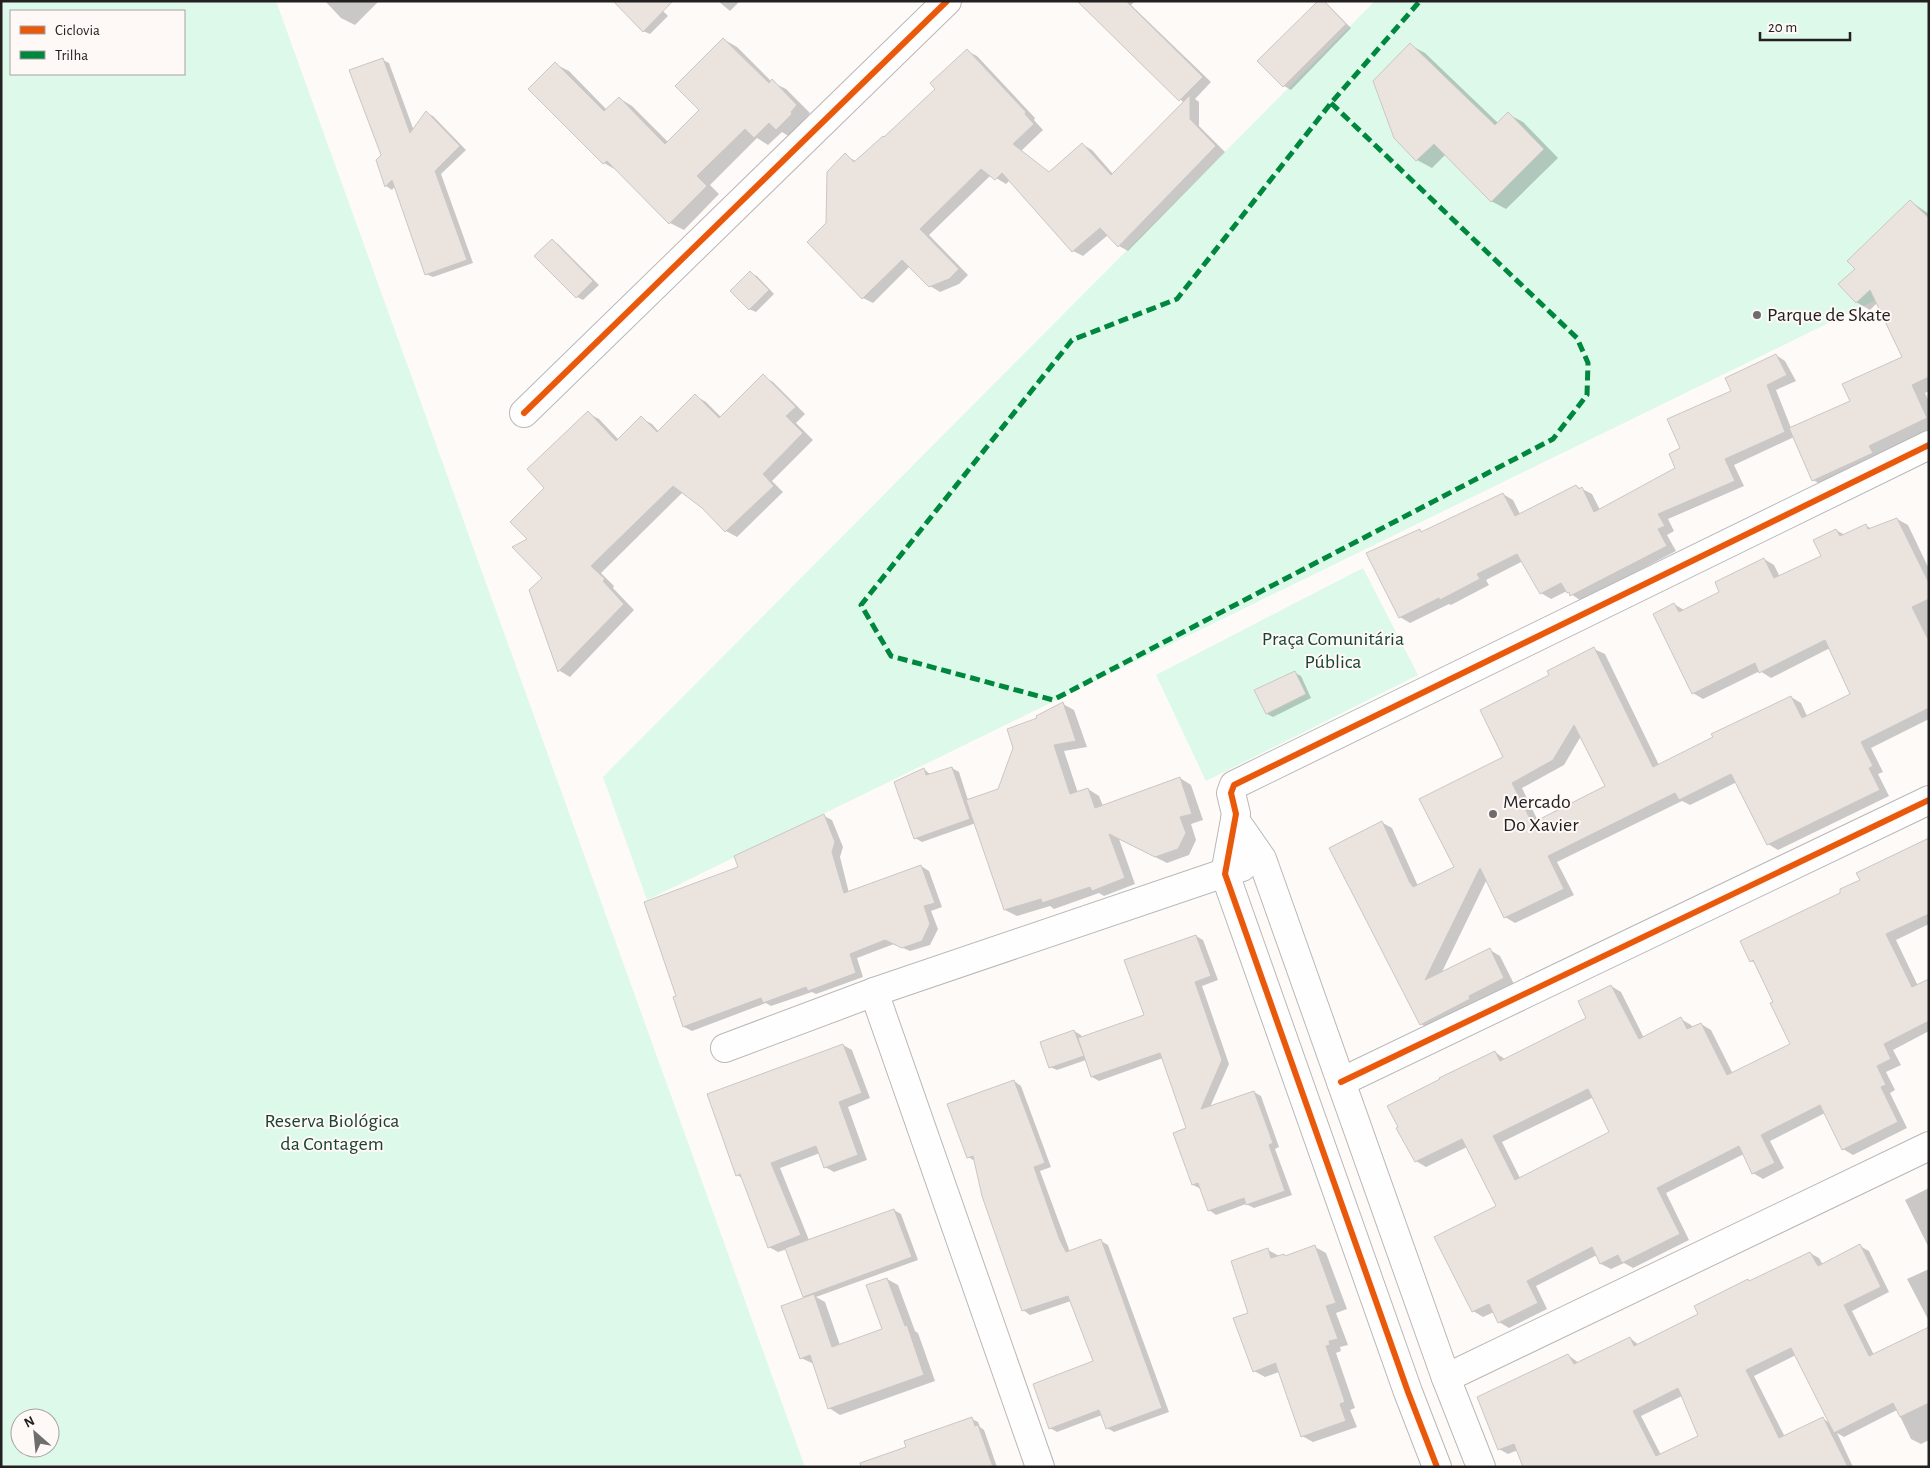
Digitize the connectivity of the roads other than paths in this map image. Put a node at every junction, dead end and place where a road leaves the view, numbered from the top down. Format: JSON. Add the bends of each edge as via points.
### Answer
{"nodes":[{"id":1,"x":947,"y":1,"type":"edge"},
{"id":2,"x":524,"y":413,"type":"dead end"},
{"id":3,"x":1929,"y":445,"type":"edge"},
{"id":4,"x":1929,"y":800,"type":"edge"},
{"id":5,"x":1235,"y":820,"type":"junction"},
{"id":6,"x":1262,"y":859,"type":"junction"},
{"id":7,"x":1225,"y":874,"type":"junction"},
{"id":8,"x":874,"y":992,"type":"junction"},
{"id":9,"x":725,"y":1048,"type":"dead end"},
{"id":10,"x":1341,"y":1082,"type":"junction"},
{"id":11,"x":1929,"y":1146,"type":"edge"},
{"id":12,"x":1405,"y":1263,"type":"junction"},
{"id":13,"x":1368,"y":1278,"type":"junction"},
{"id":14,"x":1446,"y":1378,"type":"junction"},
{"id":15,"x":1040,"y":1467,"type":"edge"},
{"id":16,"x":1437,"y":1467,"type":"edge"},
{"id":17,"x":1481,"y":1467,"type":"edge"}],
"edges":[{"from":1,"to":2,"type":"street"},
{"from":3,"to":5,"type":"street","via":[[1237,782],[1231,793]]},
{"from":4,"to":10,"type":"street"},
{"from":5,"to":6,"type":"street"},
{"from":5,"to":7,"type":"street"},
{"from":6,"to":7,"type":"street"},
{"from":6,"to":10,"type":"street"},
{"from":7,"to":8,"type":"street"},
{"from":7,"to":13,"type":"street"},
{"from":8,"to":9,"type":"street"},
{"from":8,"to":15,"type":"street"},
{"from":10,"to":12,"type":"street"},
{"from":11,"to":14,"type":"street"},
{"from":12,"to":13,"type":"street"},
{"from":12,"to":14,"type":"street"},
{"from":13,"to":16,"type":"street"},
{"from":14,"to":17,"type":"street"}]}
